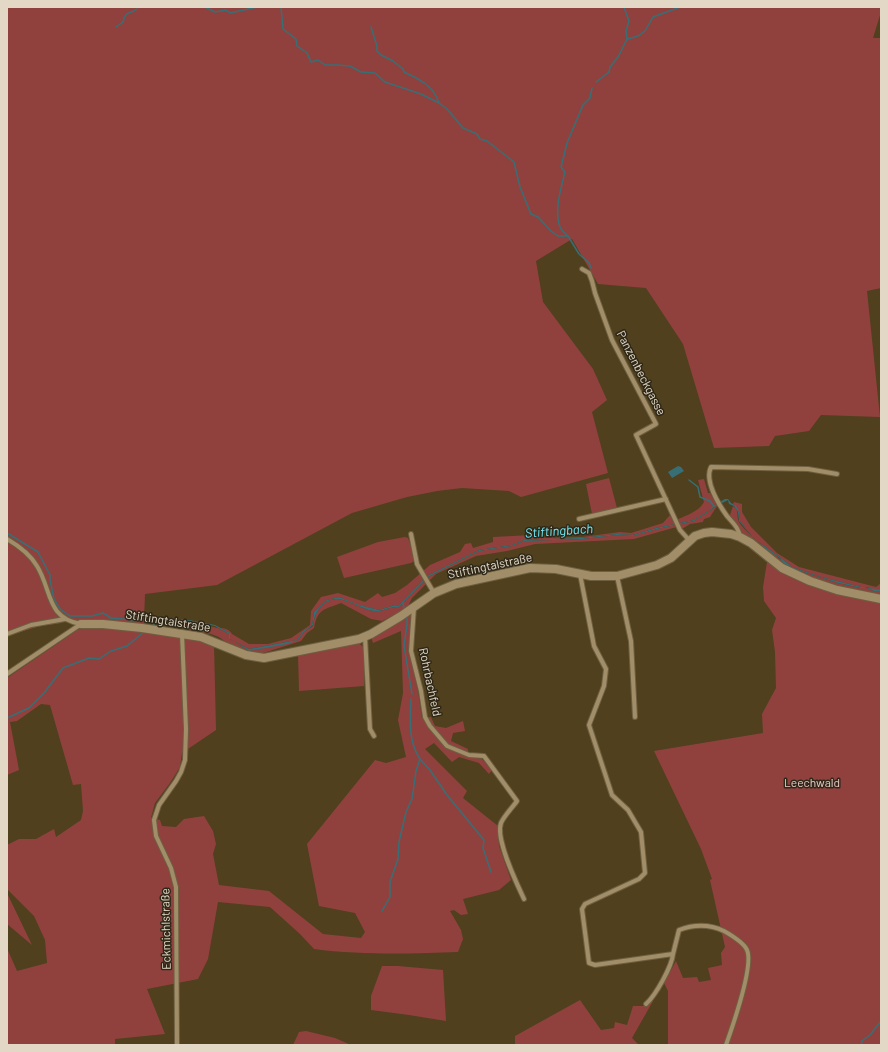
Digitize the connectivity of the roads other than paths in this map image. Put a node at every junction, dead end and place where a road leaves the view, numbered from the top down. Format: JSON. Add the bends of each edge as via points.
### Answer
{"nodes":[{"id":1,"x":582,"y":269,"type":"dead end"},
{"id":2,"x":837,"y":474,"type":"dead end"},
{"id":3,"x":666,"y":499,"type":"junction"},
{"id":4,"x":579,"y":519,"type":"dead end"},
{"id":5,"x":411,"y":534,"type":"dead end"},
{"id":6,"x":740,"y":537,"type":"junction"},
{"id":7,"x":7,"y":540,"type":"edge"},
{"id":8,"x":689,"y":540,"type":"junction"},
{"id":9,"x":580,"y":574,"type":"junction"},
{"id":10,"x":617,"y":576,"type":"junction"},
{"id":11,"x":434,"y":593,"type":"junction"},
{"id":12,"x":881,"y":599,"type":"edge"},
{"id":13,"x":414,"y":606,"type":"junction"},
{"id":14,"x":65,"y":619,"type":"junction"},
{"id":15,"x":81,"y":624,"type":"junction"},
{"id":16,"x":7,"y":634,"type":"edge"},
{"id":17,"x":182,"y":634,"type":"junction"},
{"id":18,"x":365,"y":637,"type":"junction"},
{"id":19,"x":7,"y":674,"type":"edge"},
{"id":20,"x":635,"y":717,"type":"dead end"},
{"id":21,"x":374,"y":736,"type":"dead end"},
{"id":22,"x":524,"y":899,"type":"dead end"},
{"id":23,"x":673,"y":954,"type":"junction"},
{"id":24,"x":646,"y":1004,"type":"dead end"},
{"id":25,"x":177,"y":1045,"type":"edge"},
{"id":26,"x":726,"y":1045,"type":"edge"}],
"edges":[{"from":1,"to":3,"type":"street","name":"Panzenbeckgasse","via":[[589,273],[612,340],[656,424],[636,435]]},
{"from":2,"to":6,"type":"street","name":"Stiftingtalstraße","via":[[808,469],[711,468],[708,472],[709,478],[717,500],[739,531]]},
{"from":3,"to":4,"type":"street"},
{"from":3,"to":8,"type":"street","name":"Panzenbeckgasse","via":[[680,530]]},
{"from":5,"to":11,"type":"street","via":[[417,564]]},
{"from":6,"to":8,"type":"street","name":"Stiftingtalstraße","via":[[712,532],[700,534]]},
{"from":6,"to":12,"type":"street","name":"Stiftingtalstraße","via":[[782,568],[799,576],[837,590]]},
{"from":7,"to":14,"type":"street","via":[[34,560],[53,606]]},
{"from":8,"to":10,"type":"street","name":"Stiftingtalstraße","via":[[664,562]]},
{"from":9,"to":10,"type":"street","name":"Stiftingtalstraße"},
{"from":9,"to":11,"type":"street","name":"Stiftingtalstraße","via":[[556,569],[530,568],[465,581]]},
{"from":9,"to":23,"type":"street","via":[[594,646],[606,669],[604,686],[589,725],[612,795],[628,810],[641,832],[645,873],[639,879],[585,904],[582,909],[589,963],[594,966]]},
{"from":10,"to":20,"type":"street","via":[[631,641]]},
{"from":11,"to":13,"type":"street","name":"Stiftingtalstraße"},
{"from":13,"to":18,"type":"street","name":"Stiftingtalstraße"},
{"from":13,"to":22,"type":"street","name":"Rohrbachfeld","via":[[411,651],[425,717],[448,746],[469,755],[484,756],[517,801],[500,824],[500,829],[502,847]]},
{"from":14,"to":15,"type":"street","name":"Stiftingtalstraße"},
{"from":14,"to":16,"type":"street","via":[[31,625]]},
{"from":15,"to":17,"type":"street","name":"Stiftingtalstraße","via":[[103,624]]},
{"from":15,"to":19,"type":"street"},
{"from":17,"to":18,"type":"street","name":"Stiftingtalstraße","via":[[215,641],[246,655],[264,658]]},
{"from":17,"to":25,"type":"street","name":"Eckmichlstraße","via":[[185,760],[176,781],[159,805],[154,820],[156,836],[172,868],[176,887]]},
{"from":18,"to":21,"type":"street","via":[[370,729]]},
{"from":23,"to":24,"type":"street","via":[[668,970]]},
{"from":23,"to":26,"type":"street","via":[[680,930],[698,925],[717,928],[748,951],[749,966],[736,1018]]}]}
